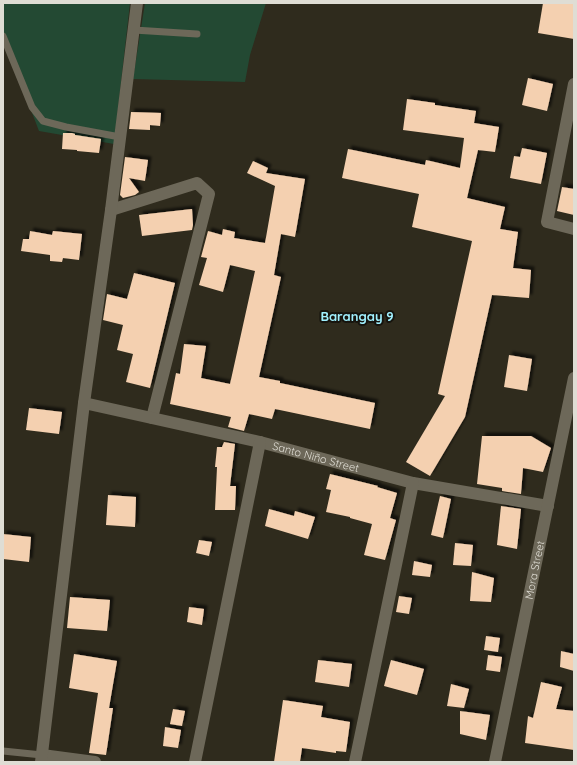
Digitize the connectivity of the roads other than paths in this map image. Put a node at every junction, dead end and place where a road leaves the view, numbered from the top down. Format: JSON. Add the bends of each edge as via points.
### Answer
{"nodes":[{"id":1,"x":137,"y":3,"type":"edge"},
{"id":2,"x":134,"y":30,"type":"junction"},
{"id":3,"x":198,"y":34,"type":"dead end"},
{"id":4,"x":3,"y":36,"type":"edge"},
{"id":5,"x":574,"y":84,"type":"edge"},
{"id":6,"x":120,"y":137,"type":"junction"},
{"id":7,"x":111,"y":210,"type":"junction"},
{"id":8,"x":574,"y":229,"type":"edge"},
{"id":9,"x":574,"y":378,"type":"edge"},
{"id":10,"x":84,"y":403,"type":"junction"},
{"id":11,"x":152,"y":418,"type":"junction"},
{"id":12,"x":260,"y":442,"type":"junction"},
{"id":13,"x":413,"y":483,"type":"junction"},
{"id":14,"x":548,"y":506,"type":"junction"},
{"id":15,"x":3,"y":751,"type":"edge"},
{"id":16,"x":42,"y":758,"type":"edge"},
{"id":17,"x":95,"y":762,"type":"edge"},
{"id":18,"x":195,"y":762,"type":"edge"},
{"id":19,"x":354,"y":762,"type":"edge"},
{"id":20,"x":495,"y":762,"type":"edge"}],
"edges":[{"from":1,"to":2,"type":"street"},
{"from":2,"to":3,"type":"lane"},
{"from":2,"to":6,"type":"street"},
{"from":4,"to":6,"type":"lane","via":[[32,107],[43,121]]},
{"from":5,"to":8,"type":"street","via":[[548,222]]},
{"from":6,"to":7,"type":"street"},
{"from":7,"to":10,"type":"street"},
{"from":7,"to":11,"type":"street","via":[[197,183],[209,194]]},
{"from":9,"to":14,"type":"street","name":"Mora Street"},
{"from":10,"to":11,"type":"street","name":"Santo Niño Street"},
{"from":10,"to":16,"type":"street"},
{"from":11,"to":12,"type":"street","name":"Santo Niño Street"},
{"from":12,"to":13,"type":"street","name":"Santo Niño Street"},
{"from":12,"to":18,"type":"street"},
{"from":13,"to":14,"type":"street","name":"Santo Niño Street"},
{"from":13,"to":19,"type":"street"},
{"from":14,"to":20,"type":"street","name":"Mora Street"},
{"from":15,"to":16,"type":"lane"},
{"from":16,"to":17,"type":"street"}]}
